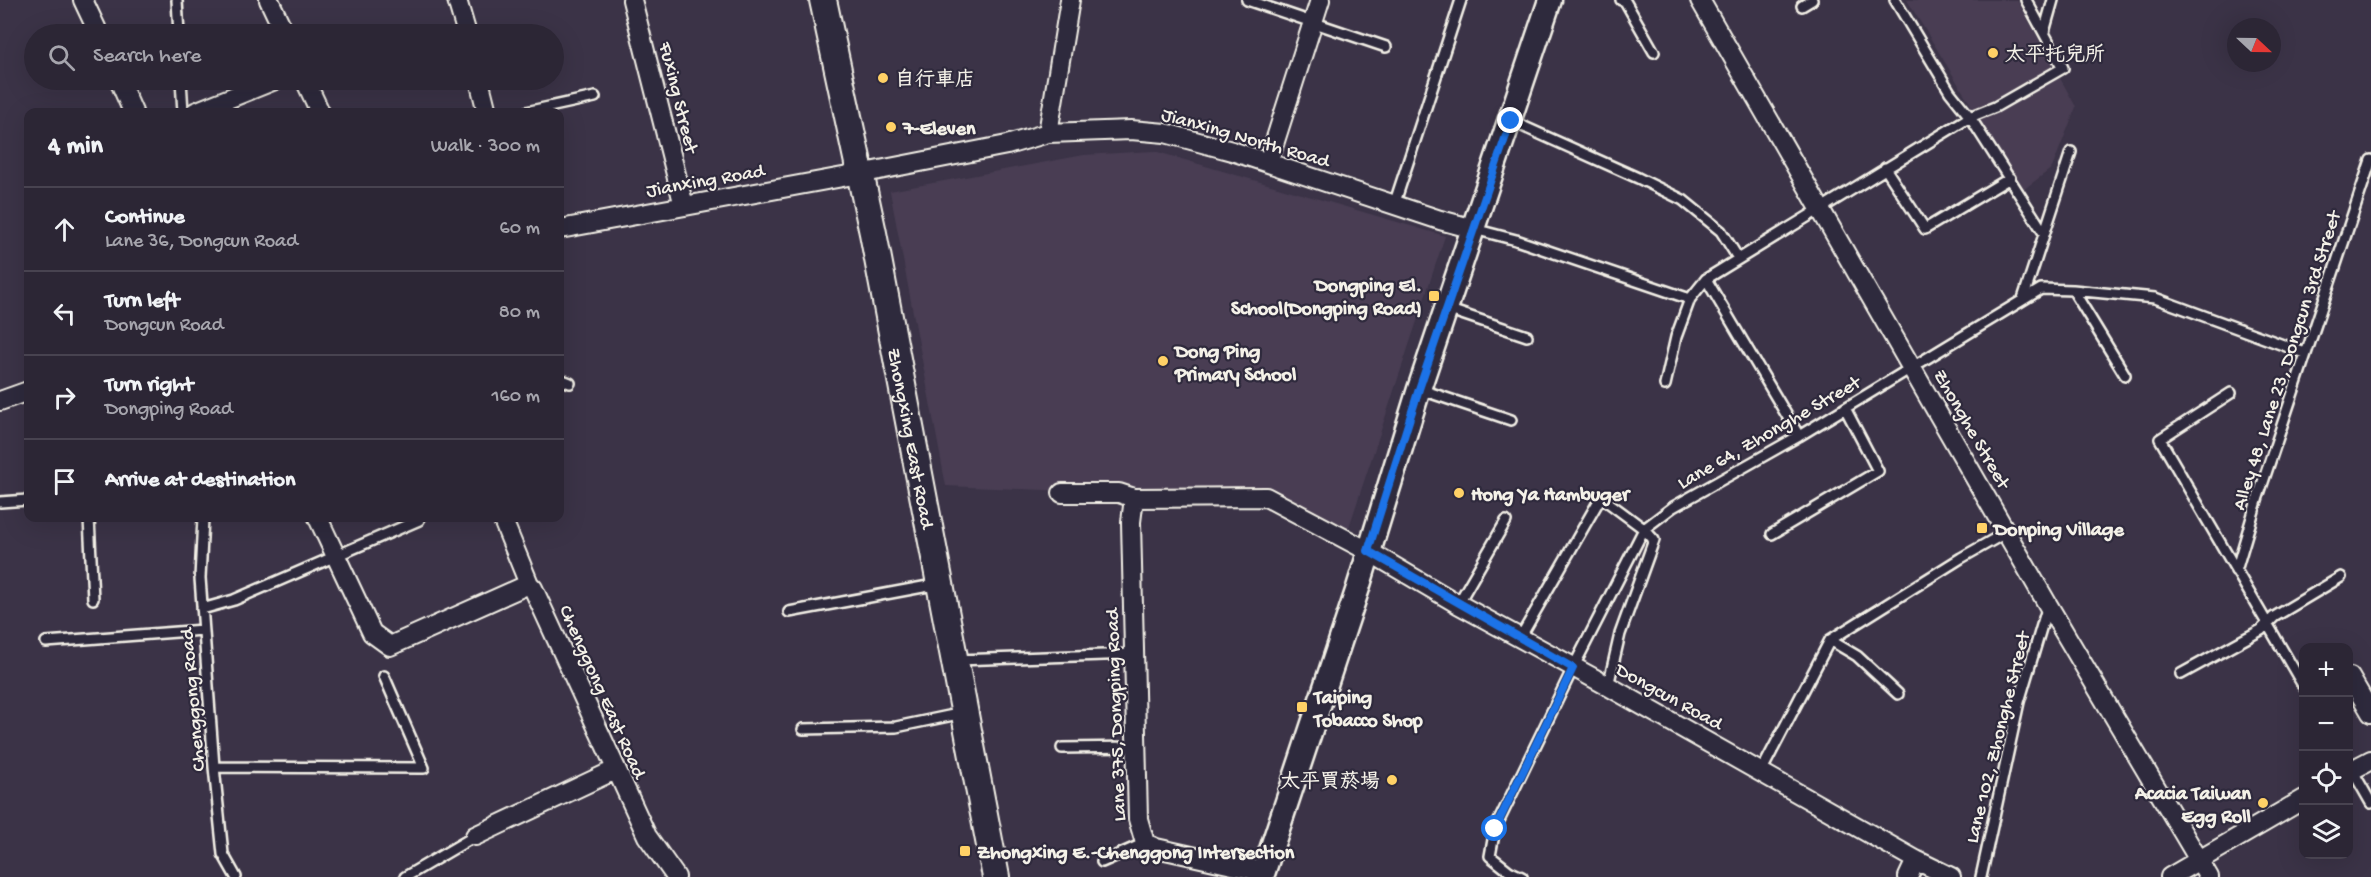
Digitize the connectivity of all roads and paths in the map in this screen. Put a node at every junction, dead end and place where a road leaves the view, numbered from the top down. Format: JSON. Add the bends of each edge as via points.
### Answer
{"nodes":[{"id":1,"x":83,"y":0,"type":"edge"},
{"id":2,"x":177,"y":0,"type":"edge"},
{"id":3,"x":269,"y":0,"type":"edge"},
{"id":4,"x":457,"y":0,"type":"edge"},
{"id":5,"x":632,"y":0,"type":"edge"},
{"id":6,"x":823,"y":0,"type":"edge"},
{"id":7,"x":1070,"y":0,"type":"edge"},
{"id":8,"x":1247,"y":0,"type":"edge"},
{"id":9,"x":1320,"y":0,"type":"edge"},
{"id":10,"x":1461,"y":0,"type":"edge"},
{"id":11,"x":1550,"y":0,"type":"edge"},
{"id":12,"x":1621,"y":0,"type":"edge"},
{"id":13,"x":1700,"y":0,"type":"edge"},
{"id":14,"x":1812,"y":0,"type":"edge"},
{"id":15,"x":1895,"y":0,"type":"edge"},
{"id":16,"x":2026,"y":0,"type":"edge"},
{"id":17,"x":2053,"y":0,"type":"edge"},
{"id":18,"x":1802,"y":6,"type":"dead end"},
{"id":19,"x":1312,"y":23,"type":"junction"},
{"id":20,"x":94,"y":24,"type":"edge"},
{"id":21,"x":178,"y":24,"type":"edge"},
{"id":22,"x":280,"y":24,"type":"edge"},
{"id":23,"x":464,"y":24,"type":"edge"},
{"id":24,"x":2044,"y":32,"type":"junction"},
{"id":25,"x":1386,"y":47,"type":"dead end"},
{"id":26,"x":1654,"y":52,"type":"dead end"},
{"id":27,"x":123,"y":90,"type":"edge"},
{"id":28,"x":182,"y":90,"type":"edge"},
{"id":29,"x":250,"y":90,"type":"edge"},
{"id":30,"x":310,"y":90,"type":"edge"},
{"id":31,"x":482,"y":90,"type":"edge"},
{"id":32,"x":595,"y":98,"type":"dead end"},
{"id":33,"x":131,"y":108,"type":"edge"},
{"id":34,"x":183,"y":108,"type":"edge"},
{"id":35,"x":205,"y":108,"type":"edge"},
{"id":36,"x":318,"y":108,"type":"edge"},
{"id":37,"x":486,"y":108,"type":"edge"},
{"id":38,"x":546,"y":108,"type":"edge"},
{"id":39,"x":1970,"y":117,"type":"junction"},
{"id":40,"x":1511,"y":121,"type":"junction"},
{"id":41,"x":1048,"y":133,"type":"junction"},
{"id":42,"x":2071,"y":152,"type":"dead end"},
{"id":43,"x":2371,"y":160,"type":"edge"},
{"id":44,"x":1268,"y":163,"type":"junction"},
{"id":45,"x":1885,"y":168,"type":"junction"},
{"id":46,"x":859,"y":174,"type":"junction"},
{"id":47,"x":2010,"y":178,"type":"junction"},
{"id":48,"x":1394,"y":205,"type":"junction"},
{"id":49,"x":684,"y":206,"type":"junction"},
{"id":50,"x":1821,"y":208,"type":"junction"},
{"id":51,"x":564,"y":228,"type":"edge"},
{"id":52,"x":1474,"y":229,"type":"junction"},
{"id":53,"x":2044,"y":233,"type":"junction"},
{"id":54,"x":1738,"y":258,"type":"junction"},
{"id":55,"x":1706,"y":279,"type":"junction"},
{"id":56,"x":2073,"y":290,"type":"junction"},
{"id":57,"x":1690,"y":299,"type":"junction"},
{"id":58,"x":2023,"y":299,"type":"junction"},
{"id":59,"x":1447,"y":309,"type":"junction"},
{"id":60,"x":1527,"y":336,"type":"dead end"},
{"id":61,"x":2306,"y":353,"type":"junction"},
{"id":62,"x":1911,"y":367,"type":"junction"},
{"id":63,"x":2125,"y":375,"type":"dead end"},
{"id":64,"x":564,"y":381,"type":"edge"},
{"id":65,"x":570,"y":383,"type":"dead end"},
{"id":66,"x":1665,"y":385,"type":"dead end"},
{"id":67,"x":1419,"y":389,"type":"junction"},
{"id":68,"x":24,"y":392,"type":"edge"},
{"id":69,"x":2231,"y":393,"type":"dead end"},
{"id":70,"x":0,"y":401,"type":"edge"},
{"id":71,"x":1845,"y":408,"type":"junction"},
{"id":72,"x":1511,"y":420,"type":"dead end"},
{"id":73,"x":1799,"y":436,"type":"junction"},
{"id":74,"x":1062,"y":493,"type":"dead end"},
{"id":75,"x":1134,"y":498,"type":"junction"},
{"id":76,"x":24,"y":500,"type":"edge"},
{"id":77,"x":0,"y":502,"type":"edge"},
{"id":78,"x":1506,"y":521,"type":"dead end"},
{"id":79,"x":89,"y":522,"type":"edge"},
{"id":80,"x":203,"y":522,"type":"edge"},
{"id":81,"x":320,"y":522,"type":"edge"},
{"id":82,"x":415,"y":522,"type":"edge"},
{"id":83,"x":504,"y":522,"type":"edge"},
{"id":84,"x":1644,"y":529,"type":"junction"},
{"id":85,"x":2007,"y":532,"type":"junction"},
{"id":86,"x":1772,"y":534,"type":"dead end"},
{"id":87,"x":1368,"y":551,"type":"junction"},
{"id":88,"x":336,"y":556,"type":"junction"},
{"id":89,"x":2236,"y":571,"type":"junction"},
{"id":90,"x":2341,"y":577,"type":"dead end"},
{"id":91,"x":529,"y":584,"type":"junction"},
{"id":92,"x":939,"y":584,"type":"junction"},
{"id":93,"x":93,"y":599,"type":"dead end"},
{"id":94,"x":1458,"y":604,"type":"junction"},
{"id":95,"x":2048,"y":605,"type":"junction"},
{"id":96,"x":202,"y":609,"type":"junction"},
{"id":97,"x":789,"y":612,"type":"dead end"},
{"id":98,"x":2266,"y":623,"type":"junction"},
{"id":99,"x":203,"y":630,"type":"junction"},
{"id":100,"x":1520,"y":638,"type":"junction"},
{"id":101,"x":1830,"y":640,"type":"junction"},
{"id":102,"x":46,"y":642,"type":"dead end"},
{"id":103,"x":1134,"y":654,"type":"junction"},
{"id":104,"x":953,"y":660,"type":"junction"},
{"id":105,"x":1573,"y":668,"type":"junction"},
{"id":106,"x":2181,"y":674,"type":"dead end"},
{"id":107,"x":384,"y":676,"type":"dead end"},
{"id":108,"x":2299,"y":679,"type":"edge"},
{"id":109,"x":2353,"y":682,"type":"edge"},
{"id":110,"x":1608,"y":686,"type":"junction"},
{"id":111,"x":1898,"y":694,"type":"dead end"},
{"id":112,"x":963,"y":713,"type":"junction"},
{"id":113,"x":2371,"y":713,"type":"edge"},
{"id":114,"x":803,"y":729,"type":"dead end"},
{"id":115,"x":1137,"y":747,"type":"junction"},
{"id":116,"x":1062,"y":748,"type":"dead end"},
{"id":117,"x":2371,"y":760,"type":"edge"},
{"id":118,"x":214,"y":767,"type":"junction"},
{"id":119,"x":2353,"y":768,"type":"edge"},
{"id":120,"x":615,"y":770,"type":"junction"},
{"id":121,"x":1761,"y":772,"type":"junction"},
{"id":122,"x":2353,"y":774,"type":"edge"},
{"id":123,"x":2299,"y":802,"type":"edge"},
{"id":124,"x":2371,"y":803,"type":"edge"},
{"id":125,"x":476,"y":836,"type":"joint"},
{"id":126,"x":1145,"y":843,"type":"junction"},
{"id":127,"x":1916,"y":860,"type":"junction"},
{"id":128,"x":2199,"y":860,"type":"junction"},
{"id":129,"x":1102,"y":862,"type":"dead end"},
{"id":130,"x":1263,"y":875,"type":"edge"},
{"id":131,"x":236,"y":877,"type":"edge"},
{"id":132,"x":405,"y":877,"type":"edge"},
{"id":133,"x":676,"y":877,"type":"edge"},
{"id":134,"x":996,"y":877,"type":"edge"},
{"id":135,"x":1522,"y":877,"type":"edge"},
{"id":136,"x":1908,"y":877,"type":"edge"},
{"id":137,"x":1951,"y":877,"type":"edge"},
{"id":138,"x":1981,"y":877,"type":"edge"},
{"id":139,"x":2170,"y":877,"type":"edge"},
{"id":140,"x":2209,"y":877,"type":"edge"}],
"edges":[{"from":1,"to":20,"type":"street"},
{"from":2,"to":21,"type":"lane"},
{"from":3,"to":22,"type":"street"},
{"from":4,"to":23,"type":"street"},
{"from":5,"to":49,"type":"street","name":"Fuxing Street"},
{"from":6,"to":46,"type":"main road","name":"Zhongxing East Road"},
{"from":7,"to":41,"type":"street"},
{"from":8,"to":19,"type":"lane"},
{"from":9,"to":19,"type":"street"},
{"from":10,"to":48,"type":"lane"},
{"from":11,"to":40,"type":"street"},
{"from":12,"to":26,"type":"lane"},
{"from":13,"to":50,"type":"street","name":"Zhonghe Street"},
{"from":14,"to":18,"type":"lane"},
{"from":15,"to":39,"type":"lane","via":[[1950,92]]},
{"from":16,"to":24,"type":"lane"},
{"from":17,"to":24,"type":"lane"},
{"from":19,"to":25,"type":"lane"},
{"from":19,"to":44,"type":"street"},
{"from":24,"to":39,"type":"lane","via":[[2062,68]]},
{"from":27,"to":33,"type":"street"},
{"from":28,"to":34,"type":"lane"},
{"from":29,"to":35,"type":"street"},
{"from":30,"to":36,"type":"street"},
{"from":31,"to":37,"type":"street"},
{"from":32,"to":38,"type":"lane"},
{"from":39,"to":45,"type":"lane"},
{"from":39,"to":47,"type":"lane"},
{"from":40,"to":52,"type":"street"},
{"from":40,"to":54,"type":"lane","via":[[1683,200],[1721,231]]},
{"from":41,"to":44,"type":"street","name":"Jianxing North Road","via":[[1165,132]]},
{"from":41,"to":46,"type":"street","name":"Jianxing North Road","via":[[1007,145]]},
{"from":42,"to":53,"type":"lane"},
{"from":43,"to":61,"type":"lane","name":"Alley 48, Lane 23, Dongcun 3rd Street"},
{"from":44,"to":48,"type":"street","name":"Jianxing North Road"},
{"from":45,"to":47,"type":"lane","via":[[1925,229]]},
{"from":45,"to":50,"type":"lane"},
{"from":46,"to":49,"type":"street","name":"Jianxing Road"},
{"from":46,"to":92,"type":"main road","name":"Zhongxing East Road"},
{"from":47,"to":53,"type":"lane"},
{"from":48,"to":52,"type":"street","name":"Jianxing North Road"},
{"from":49,"to":51,"type":"street","name":"Jianxing Road"},
{"from":50,"to":54,"type":"lane"},
{"from":50,"to":62,"type":"street","name":"Zhonghe Street"},
{"from":52,"to":57,"type":"lane"},
{"from":52,"to":59,"type":"street"},
{"from":53,"to":58,"type":"lane"},
{"from":54,"to":55,"type":"lane"},
{"from":55,"to":57,"type":"lane"},
{"from":55,"to":73,"type":"lane"},
{"from":56,"to":58,"type":"lane","name":"Lane 64, Zhonghe Street","via":[[2041,289]]},
{"from":56,"to":61,"type":"lane","name":"Lane 64, Zhonghe Street","via":[[2155,298]]},
{"from":56,"to":63,"type":"lane"},
{"from":57,"to":66,"type":"lane"},
{"from":58,"to":62,"type":"lane","name":"Lane 64, Zhonghe Street"},
{"from":59,"to":60,"type":"lane"},
{"from":59,"to":67,"type":"street"},
{"from":61,"to":89,"type":"lane","name":"Alley 48, Lane 23, Dongcun 3rd Street"},
{"from":62,"to":71,"type":"lane","name":"Lane 64, Zhonghe Street"},
{"from":62,"to":85,"type":"street","name":"Zhonghe Street"},
{"from":64,"to":65,"type":"lane"},
{"from":67,"to":72,"type":"lane"},
{"from":67,"to":87,"type":"street"},
{"from":68,"to":70,"type":"street"},
{"from":69,"to":89,"type":"lane","via":[[2160,439]]},
{"from":71,"to":73,"type":"lane","name":"Lane 64, Zhonghe Street"},
{"from":71,"to":86,"type":"lane","via":[[1878,471]]},
{"from":73,"to":84,"type":"lane","name":"Lane 64, Zhonghe Street","via":[[1673,507]]},
{"from":74,"to":75,"type":"street","via":[[1119,493]]},
{"from":75,"to":87,"type":"street","via":[[1266,497]]},
{"from":75,"to":103,"type":"street","name":"Lane 375, Dongping Road"},
{"from":76,"to":77,"type":"lane"},
{"from":78,"to":94,"type":"lane"},
{"from":79,"to":93,"type":"lane"},
{"from":80,"to":96,"type":"lane","name":"Chenggong Road"},
{"from":81,"to":88,"type":"street"},
{"from":82,"to":88,"type":"lane"},
{"from":83,"to":91,"type":"street","name":"Chenggong East Road"},
{"from":84,"to":100,"type":"lane","via":[[1601,497]]},
{"from":84,"to":105,"type":"lane","name":"Lane 64, Zhonghe Street"},
{"from":84,"to":110,"type":"lane","via":[[1654,540],[1620,634]]},
{"from":85,"to":95,"type":"street","name":"Zhonghe Street"},
{"from":85,"to":101,"type":"lane"},
{"from":87,"to":94,"type":"street","name":"Dongcun Road"},
{"from":87,"to":130,"type":"street"},
{"from":88,"to":91,"type":"street","via":[[372,633],[390,646]]},
{"from":88,"to":96,"type":"lane","via":[[234,600]]},
{"from":89,"to":98,"type":"lane"},
{"from":90,"to":98,"type":"lane"},
{"from":91,"to":120,"type":"street","name":"Chenggong East Road"},
{"from":92,"to":97,"type":"lane"},
{"from":92,"to":104,"type":"main road","name":"Zhongxing East Road"},
{"from":94,"to":100,"type":"street","name":"Dongcun Road"},
{"from":95,"to":128,"type":"street","name":"Zhonghe Street"},
{"from":95,"to":138,"type":"lane","name":"Lane 102, Zhonghe Street","via":[[2019,702]]},
{"from":96,"to":99,"type":"lane","name":"Chenggong Road"},
{"from":98,"to":106,"type":"lane","via":[[2261,630]]},
{"from":98,"to":108,"type":"lane"},
{"from":99,"to":102,"type":"lane"},
{"from":99,"to":118,"type":"lane","name":"Chenggong Road"},
{"from":100,"to":105,"type":"street","name":"Dongcun Road"},
{"from":101,"to":111,"type":"lane","via":[[1857,656]]},
{"from":101,"to":121,"type":"lane"},
{"from":103,"to":104,"type":"lane"},
{"from":103,"to":115,"type":"street","name":"Lane 375, Dongping Road"},
{"from":104,"to":112,"type":"main road","name":"Zhongxing East Road"},
{"from":105,"to":110,"type":"street","name":"Dongcun Road"},
{"from":105,"to":135,"type":"lane","name":"Lane 64, Zhonghe Street","via":[[1495,829],[1490,856]]},
{"from":107,"to":118,"type":"lane","via":[[424,768]]},
{"from":109,"to":113,"type":"street"},
{"from":110,"to":121,"type":"street","name":"Dongcun Road"},
{"from":112,"to":114,"type":"lane","via":[[896,727]]},
{"from":112,"to":134,"type":"main road","name":"Zhongxing East Road"},
{"from":115,"to":116,"type":"lane"},
{"from":115,"to":126,"type":"street","name":"Lane 375, Dongping Road","via":[[1138,819]]},
{"from":117,"to":119,"type":"street"},
{"from":118,"to":131,"type":"lane","name":"Chenggong Road","via":[[223,854]]},
{"from":120,"to":125,"type":"street"},
{"from":120,"to":133,"type":"street","name":"Chenggong East Road","via":[[647,836]]},
{"from":121,"to":127,"type":"street","name":"Dongcun Road"},
{"from":122,"to":124,"type":"lane"},
{"from":123,"to":128,"type":"street"},
{"from":125,"to":132,"type":"lane"},
{"from":126,"to":129,"type":"lane"},
{"from":126,"to":130,"type":"street","name":"Lane 375, Dongping Road"},
{"from":127,"to":136,"type":"street"},
{"from":127,"to":137,"type":"street","name":"Dongcun Road"},
{"from":128,"to":139,"type":"street"},
{"from":128,"to":140,"type":"street","name":"Zhonghe Street"}]}
